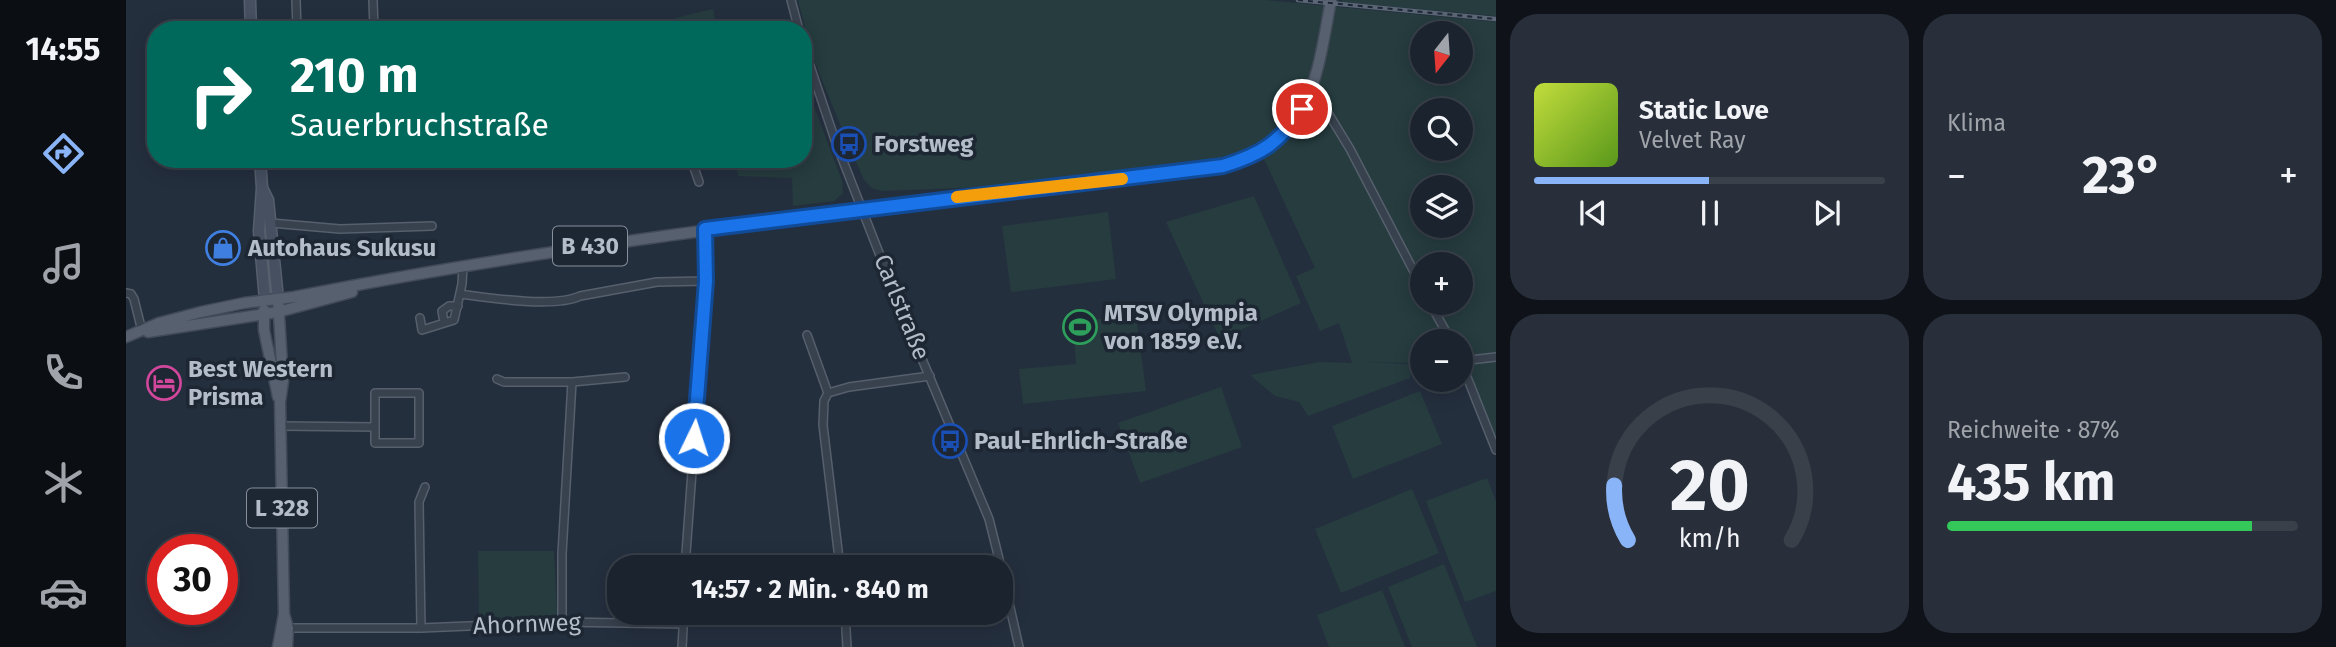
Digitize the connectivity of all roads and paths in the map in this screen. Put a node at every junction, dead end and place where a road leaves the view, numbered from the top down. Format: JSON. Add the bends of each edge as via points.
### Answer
{"nodes":[{"id":1,"x":250,"y":0,"type":"edge"},
{"id":2,"x":296,"y":0,"type":"edge"},
{"id":3,"x":373,"y":0,"type":"edge"},
{"id":4,"x":791,"y":0,"type":"edge"},
{"id":5,"x":1330,"y":5,"type":"edge"},
{"id":6,"x":251,"y":21,"type":"edge"},
{"id":7,"x":296,"y":21,"type":"edge"},
{"id":8,"x":374,"y":21,"type":"edge"},
{"id":9,"x":797,"y":21,"type":"edge"},
{"id":10,"x":812,"y":78,"type":"edge"},
{"id":11,"x":1310,"y":97,"type":"junction"},
{"id":12,"x":261,"y":168,"type":"edge"},
{"id":13,"x":694,"y":168,"type":"edge"},
{"id":14,"x":699,"y":182,"type":"dead end"},
{"id":15,"x":262,"y":188,"type":"junction"},
{"id":16,"x":862,"y":210,"type":"junction"},
{"id":17,"x":271,"y":223,"type":"junction"},
{"id":18,"x":432,"y":226,"type":"dead end"},
{"id":19,"x":705,"y":229,"type":"junction"},
{"id":20,"x":1410,"y":264,"type":"edge"},
{"id":21,"x":463,"y":266,"type":"junction"},
{"id":22,"x":706,"y":281,"type":"junction"},
{"id":23,"x":378,"y":283,"type":"junction"},
{"id":24,"x":126,"y":293,"type":"edge"},
{"id":25,"x":460,"y":294,"type":"junction"},
{"id":26,"x":278,"y":299,"type":"junction"},
{"id":27,"x":265,"y":300,"type":"junction"},
{"id":28,"x":278,"y":312,"type":"junction"},
{"id":29,"x":264,"y":314,"type":"junction"},
{"id":30,"x":421,"y":318,"type":"dead end"},
{"id":31,"x":142,"y":332,"type":"junction"},
{"id":32,"x":807,"y":335,"type":"dead end"},
{"id":33,"x":126,"y":337,"type":"edge"},
{"id":34,"x":1496,"y":357,"type":"edge"},
{"id":35,"x":1473,"y":360,"type":"edge"},
{"id":36,"x":930,"y":376,"type":"junction"},
{"id":37,"x":625,"y":377,"type":"dead end"},
{"id":38,"x":497,"y":379,"type":"dead end"},
{"id":39,"x":572,"y":382,"type":"junction"},
{"id":40,"x":1473,"y":392,"type":"edge"},
{"id":41,"x":828,"y":393,"type":"junction"},
{"id":42,"x":280,"y":402,"type":"junction"},
{"id":43,"x":281,"y":426,"type":"junction"},
{"id":44,"x":375,"y":426,"type":"junction"},
{"id":45,"x":1496,"y":450,"type":"edge"},
{"id":46,"x":425,"y":487,"type":"dead end"},
{"id":47,"x":686,"y":555,"type":"edge"},
{"id":48,"x":839,"y":555,"type":"edge"},
{"id":49,"x":998,"y":555,"type":"edge"},
{"id":50,"x":284,"y":614,"type":"junction"},
{"id":51,"x":1013,"y":621,"type":"edge"},
{"id":52,"x":562,"y":622,"type":"junction"},
{"id":53,"x":607,"y":623,"type":"edge"},
{"id":54,"x":684,"y":625,"type":"edge"},
{"id":55,"x":846,"y":625,"type":"edge"},
{"id":56,"x":288,"y":628,"type":"junction"},
{"id":57,"x":421,"y":628,"type":"junction"},
{"id":58,"x":278,"y":647,"type":"edge"},
{"id":59,"x":287,"y":647,"type":"edge"},
{"id":60,"x":682,"y":647,"type":"edge"},
{"id":61,"x":847,"y":647,"type":"edge"},
{"id":62,"x":1019,"y":647,"type":"edge"}],
"edges":[{"from":1,"to":6,"type":"street"},
{"from":2,"to":7,"type":"street"},
{"from":3,"to":8,"type":"street"},
{"from":4,"to":9,"type":"street"},
{"from":5,"to":11,"type":"main road","number":"B 430"},
{"from":10,"to":16,"type":"street","name":"Carlstraße"},
{"from":11,"to":16,"type":"main road","number":"B 430","via":[[1286,132],[1269,146],[1223,166]]},
{"from":11,"to":20,"type":"street","via":[[1325,108],[1350,149]]},
{"from":12,"to":15,"type":"street"},
{"from":13,"to":14,"type":"street"},
{"from":15,"to":17,"type":"street"},
{"from":15,"to":27,"type":"street","via":[[259,231]]},
{"from":16,"to":19,"type":"main road","number":"B 430"},
{"from":16,"to":36,"type":"street","name":"Carlstraße"},
{"from":17,"to":18,"type":"street","via":[[340,229]]},
{"from":17,"to":26,"type":"street"},
{"from":19,"to":21,"type":"main road","number":"B 430"},
{"from":19,"to":22,"type":"street"},
{"from":21,"to":23,"type":"main road","number":"B 430"},
{"from":21,"to":25,"type":"street"},
{"from":22,"to":25,"type":"street","via":[[657,282],[569,301]]},
{"from":22,"to":47,"type":"street"},
{"from":23,"to":26,"type":"main road","number":"B 430"},
{"from":23,"to":28,"type":"main road","number":"B 430"},
{"from":24,"to":31,"type":"street","via":[[134,299]]},
{"from":25,"to":30,"type":"street","via":[[454,320],[422,330]]},
{"from":26,"to":27,"type":"main road","number":"B 430"},
{"from":26,"to":28,"type":"main road","number":"L 328"},
{"from":27,"to":29,"type":"main road","number":"L 328"},
{"from":27,"to":31,"type":"main road","number":"B 430","via":[[159,323]]},
{"from":28,"to":29,"type":"main road","number":"B 430"},
{"from":28,"to":42,"type":"main road","number":"L 328"},
{"from":29,"to":31,"type":"main road","number":"B 430"},
{"from":29,"to":42,"type":"main road","number":"L 328"},
{"from":31,"to":33,"type":"main road","number":"B 430"},
{"from":32,"to":41,"type":"street"},
{"from":34,"to":35,"type":"street"},
{"from":36,"to":41,"type":"street"},
{"from":36,"to":49,"type":"street","name":"Carlstraße","via":[[989,519]]},
{"from":37,"to":39,"type":"street"},
{"from":38,"to":39,"type":"street"},
{"from":39,"to":52,"type":"street"},
{"from":40,"to":45,"type":"street"},
{"from":41,"to":48,"type":"street","via":[[823,425]]},
{"from":42,"to":43,"type":"main road","number":"L 328"},
{"from":43,"to":44,"type":"street"},
{"from":43,"to":50,"type":"main road","number":"L 328"},
{"from":44,"to":44,"type":"street","via":[[375,393],[419,393],[419,443],[375,443]]},
{"from":46,"to":57,"type":"street","via":[[419,502]]},
{"from":50,"to":56,"type":"main road","number":"L 328"},
{"from":50,"to":58,"type":"main road","number":"L 328"},
{"from":51,"to":62,"type":"street","name":"Carlstraße"},
{"from":52,"to":53,"type":"street","name":"Ahornweg"},
{"from":52,"to":57,"type":"street","name":"Ahornweg"},
{"from":54,"to":60,"type":"street"},
{"from":55,"to":61,"type":"street"},
{"from":56,"to":57,"type":"street","name":"Ahornweg"},
{"from":56,"to":59,"type":"main road","number":"L 328"}]}
